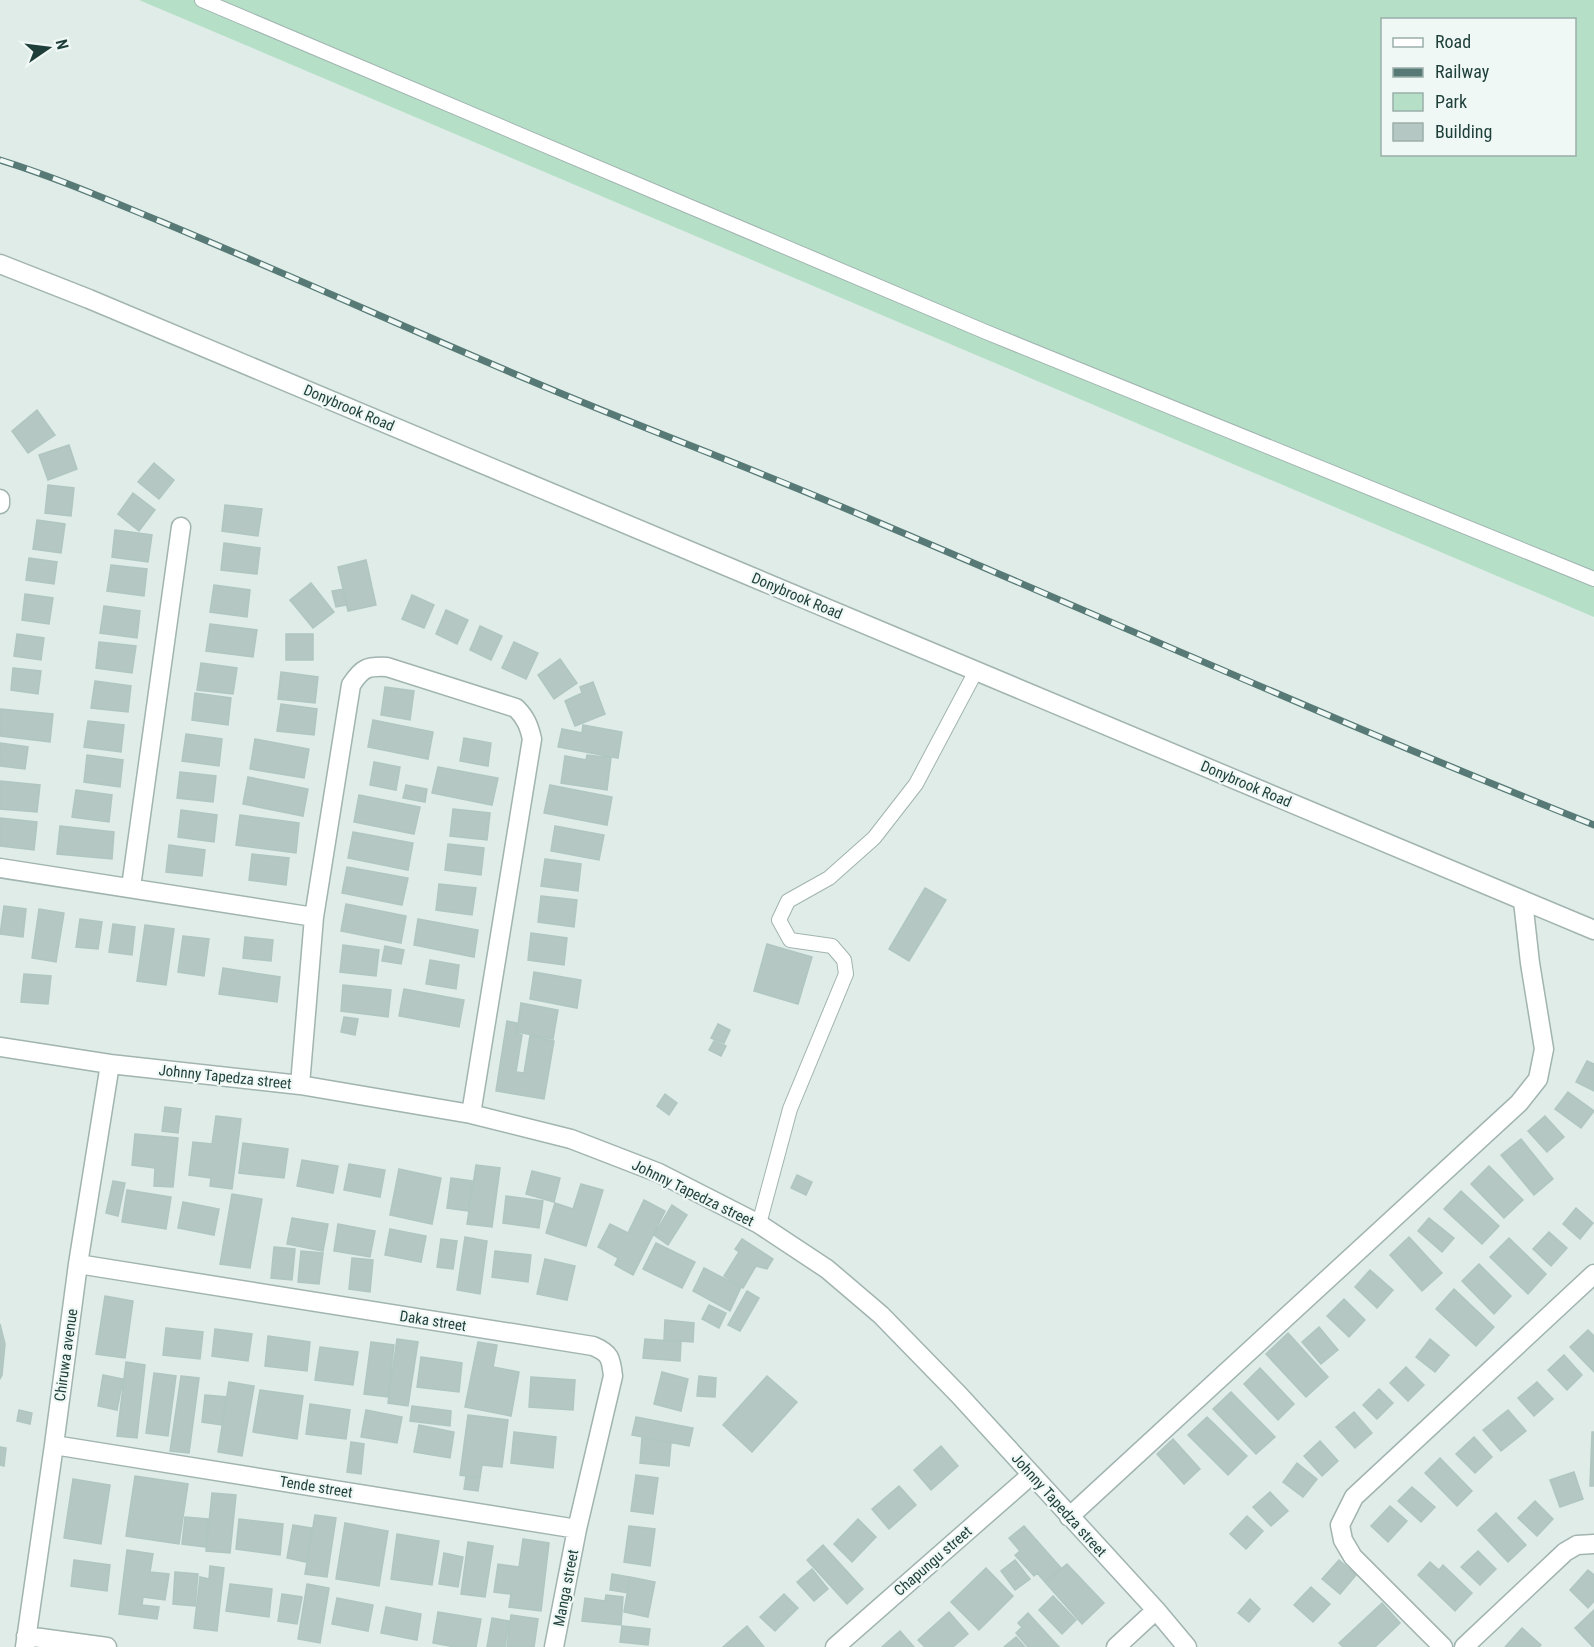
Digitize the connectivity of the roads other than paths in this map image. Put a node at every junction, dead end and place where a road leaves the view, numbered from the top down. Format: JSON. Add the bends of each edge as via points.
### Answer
{"nodes":[{"id":1,"x":202,"y":0,"type":"edge"},
{"id":2,"x":0,"y":264,"type":"edge"},
{"id":3,"x":0,"y":499,"type":"edge"},
{"id":4,"x":0,"y":504,"type":"edge"},
{"id":5,"x":181,"y":527,"type":"dead end"},
{"id":6,"x":1594,"y":579,"type":"edge"},
{"id":7,"x":976,"y":671,"type":"junction"},
{"id":8,"x":0,"y":868,"type":"edge"},
{"id":9,"x":131,"y":887,"type":"junction"},
{"id":10,"x":1523,"y":901,"type":"junction"},
{"id":11,"x":314,"y":917,"type":"junction"},
{"id":12,"x":1594,"y":930,"type":"edge"},
{"id":13,"x":0,"y":1047,"type":"edge"},
{"id":14,"x":110,"y":1064,"type":"junction"},
{"id":15,"x":300,"y":1085,"type":"junction"},
{"id":16,"x":471,"y":1114,"type":"junction"},
{"id":17,"x":759,"y":1224,"type":"junction"},
{"id":18,"x":78,"y":1264,"type":"junction"},
{"id":19,"x":1594,"y":1274,"type":"edge"},
{"id":20,"x":54,"y":1445,"type":"junction"},
{"id":21,"x":1031,"y":1475,"type":"junction"},
{"id":22,"x":1069,"y":1517,"type":"junction"},
{"id":23,"x":578,"y":1529,"type":"junction"},
{"id":24,"x":1594,"y":1544,"type":"edge"},
{"id":25,"x":1156,"y":1610,"type":"junction"},
{"id":26,"x":25,"y":1641,"type":"edge"},
{"id":27,"x":107,"y":1647,"type":"edge"},
{"id":28,"x":554,"y":1647,"type":"edge"},
{"id":29,"x":835,"y":1647,"type":"edge"},
{"id":30,"x":1116,"y":1647,"type":"edge"},
{"id":31,"x":1187,"y":1647,"type":"edge"},
{"id":32,"x":1443,"y":1647,"type":"edge"},
{"id":33,"x":1464,"y":1647,"type":"edge"}],
"edges":[{"from":1,"to":6,"type":"lane","via":[[986,332]]},
{"from":2,"to":7,"type":"street","name":"Donybrook Road"},
{"from":3,"to":4,"type":"street"},
{"from":5,"to":9,"type":"street"},
{"from":7,"to":10,"type":"street","name":"Donybrook Road"},
{"from":7,"to":17,"type":"lane","via":[[916,784],[874,838],[829,878],[788,901],[779,920],[790,940],[832,946],[844,960],[846,974],[790,1109]]},
{"from":8,"to":9,"type":"street"},
{"from":9,"to":11,"type":"street"},
{"from":10,"to":12,"type":"street","name":"Donybrook Road"},
{"from":10,"to":22,"type":"street","via":[[1544,1049],[1538,1079],[1519,1103]]},
{"from":11,"to":15,"type":"street"},
{"from":11,"to":16,"type":"street","via":[[351,685],[360,672],[373,666],[387,667],[516,708],[528,724],[532,739]]},
{"from":13,"to":14,"type":"street","name":"Johnny Tapedza street"},
{"from":14,"to":15,"type":"street","name":"Johnny Tapedza street"},
{"from":14,"to":18,"type":"street","name":"Chiruwa avenue"},
{"from":15,"to":16,"type":"street","name":"Johnny Tapedza street"},
{"from":16,"to":17,"type":"street","name":"Johnny Tapedza street","via":[[571,1140],[659,1173]]},
{"from":17,"to":21,"type":"street","name":"Johnny Tapedza street","via":[[827,1269],[881,1315]]},
{"from":18,"to":20,"type":"street","name":"Chiruwa avenue"},
{"from":18,"to":23,"type":"street","name":"Daka street","via":[[605,1351],[613,1376]]},
{"from":19,"to":32,"type":"street","via":[[1354,1497],[1340,1525],[1353,1557]]},
{"from":20,"to":23,"type":"street","name":"Tende street"},
{"from":20,"to":26,"type":"street","name":"Chiruwa avenue"},
{"from":21,"to":22,"type":"street","name":"Johnny Tapedza street"},
{"from":21,"to":29,"type":"street","name":"Chapungu street"},
{"from":22,"to":25,"type":"street","name":"Johnny Tapedza street"},
{"from":23,"to":28,"type":"street","name":"Manga street"},
{"from":24,"to":33,"type":"street","via":[[1577,1545],[1565,1552]]},
{"from":25,"to":30,"type":"street"},
{"from":25,"to":31,"type":"street","name":"Johnny Tapedza street"},
{"from":26,"to":27,"type":"street"}]}
